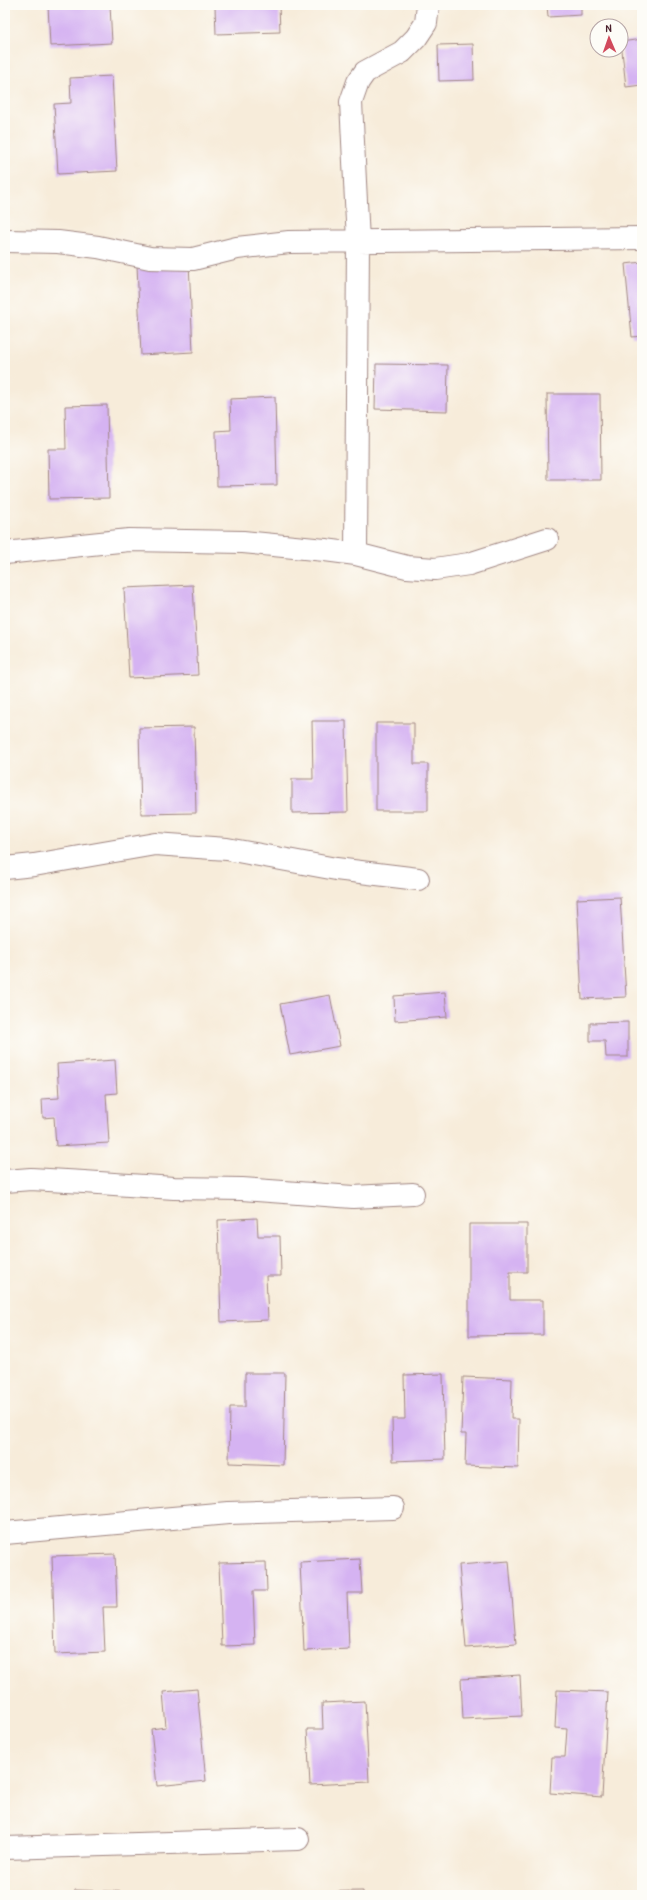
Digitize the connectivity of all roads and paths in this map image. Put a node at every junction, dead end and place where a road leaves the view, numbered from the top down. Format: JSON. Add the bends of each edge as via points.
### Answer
{"nodes":[{"id":1,"x":428,"y":5,"type":"edge"},
{"id":2,"x":642,"y":238,"type":"edge"},
{"id":3,"x":5,"y":241,"type":"edge"},
{"id":4,"x":358,"y":241,"type":"junction"},
{"id":5,"x":547,"y":539,"type":"dead end"},
{"id":6,"x":5,"y":553,"type":"edge"},
{"id":7,"x":356,"y":554,"type":"junction"},
{"id":8,"x":5,"y":868,"type":"edge"},
{"id":9,"x":418,"y":879,"type":"dead end"},
{"id":10,"x":5,"y":1181,"type":"edge"},
{"id":11,"x":413,"y":1194,"type":"dead end"},
{"id":12,"x":393,"y":1508,"type":"dead end"},
{"id":13,"x":5,"y":1533,"type":"edge"},
{"id":14,"x":298,"y":1839,"type":"dead end"},
{"id":15,"x":5,"y":1848,"type":"edge"}],
"edges":[{"from":1,"to":4,"type":"street","via":[[426,23],[416,38],[402,52],[365,72],[358,82],[351,102]]},
{"from":2,"to":4,"type":"street"},
{"from":3,"to":4,"type":"street","via":[[58,242],[150,258],[193,259],[237,248],[289,242]]},
{"from":4,"to":7,"type":"street"},
{"from":5,"to":7,"type":"street","via":[[470,564],[435,569],[407,567]]},
{"from":6,"to":7,"type":"street","via":[[129,540],[243,542]]},
{"from":8,"to":9,"type":"street","via":[[155,844],[227,849],[336,869]]},
{"from":10,"to":11,"type":"street","via":[[242,1189],[353,1197]]},
{"from":12,"to":13,"type":"street","via":[[228,1513]]},
{"from":14,"to":15,"type":"street"}]}
